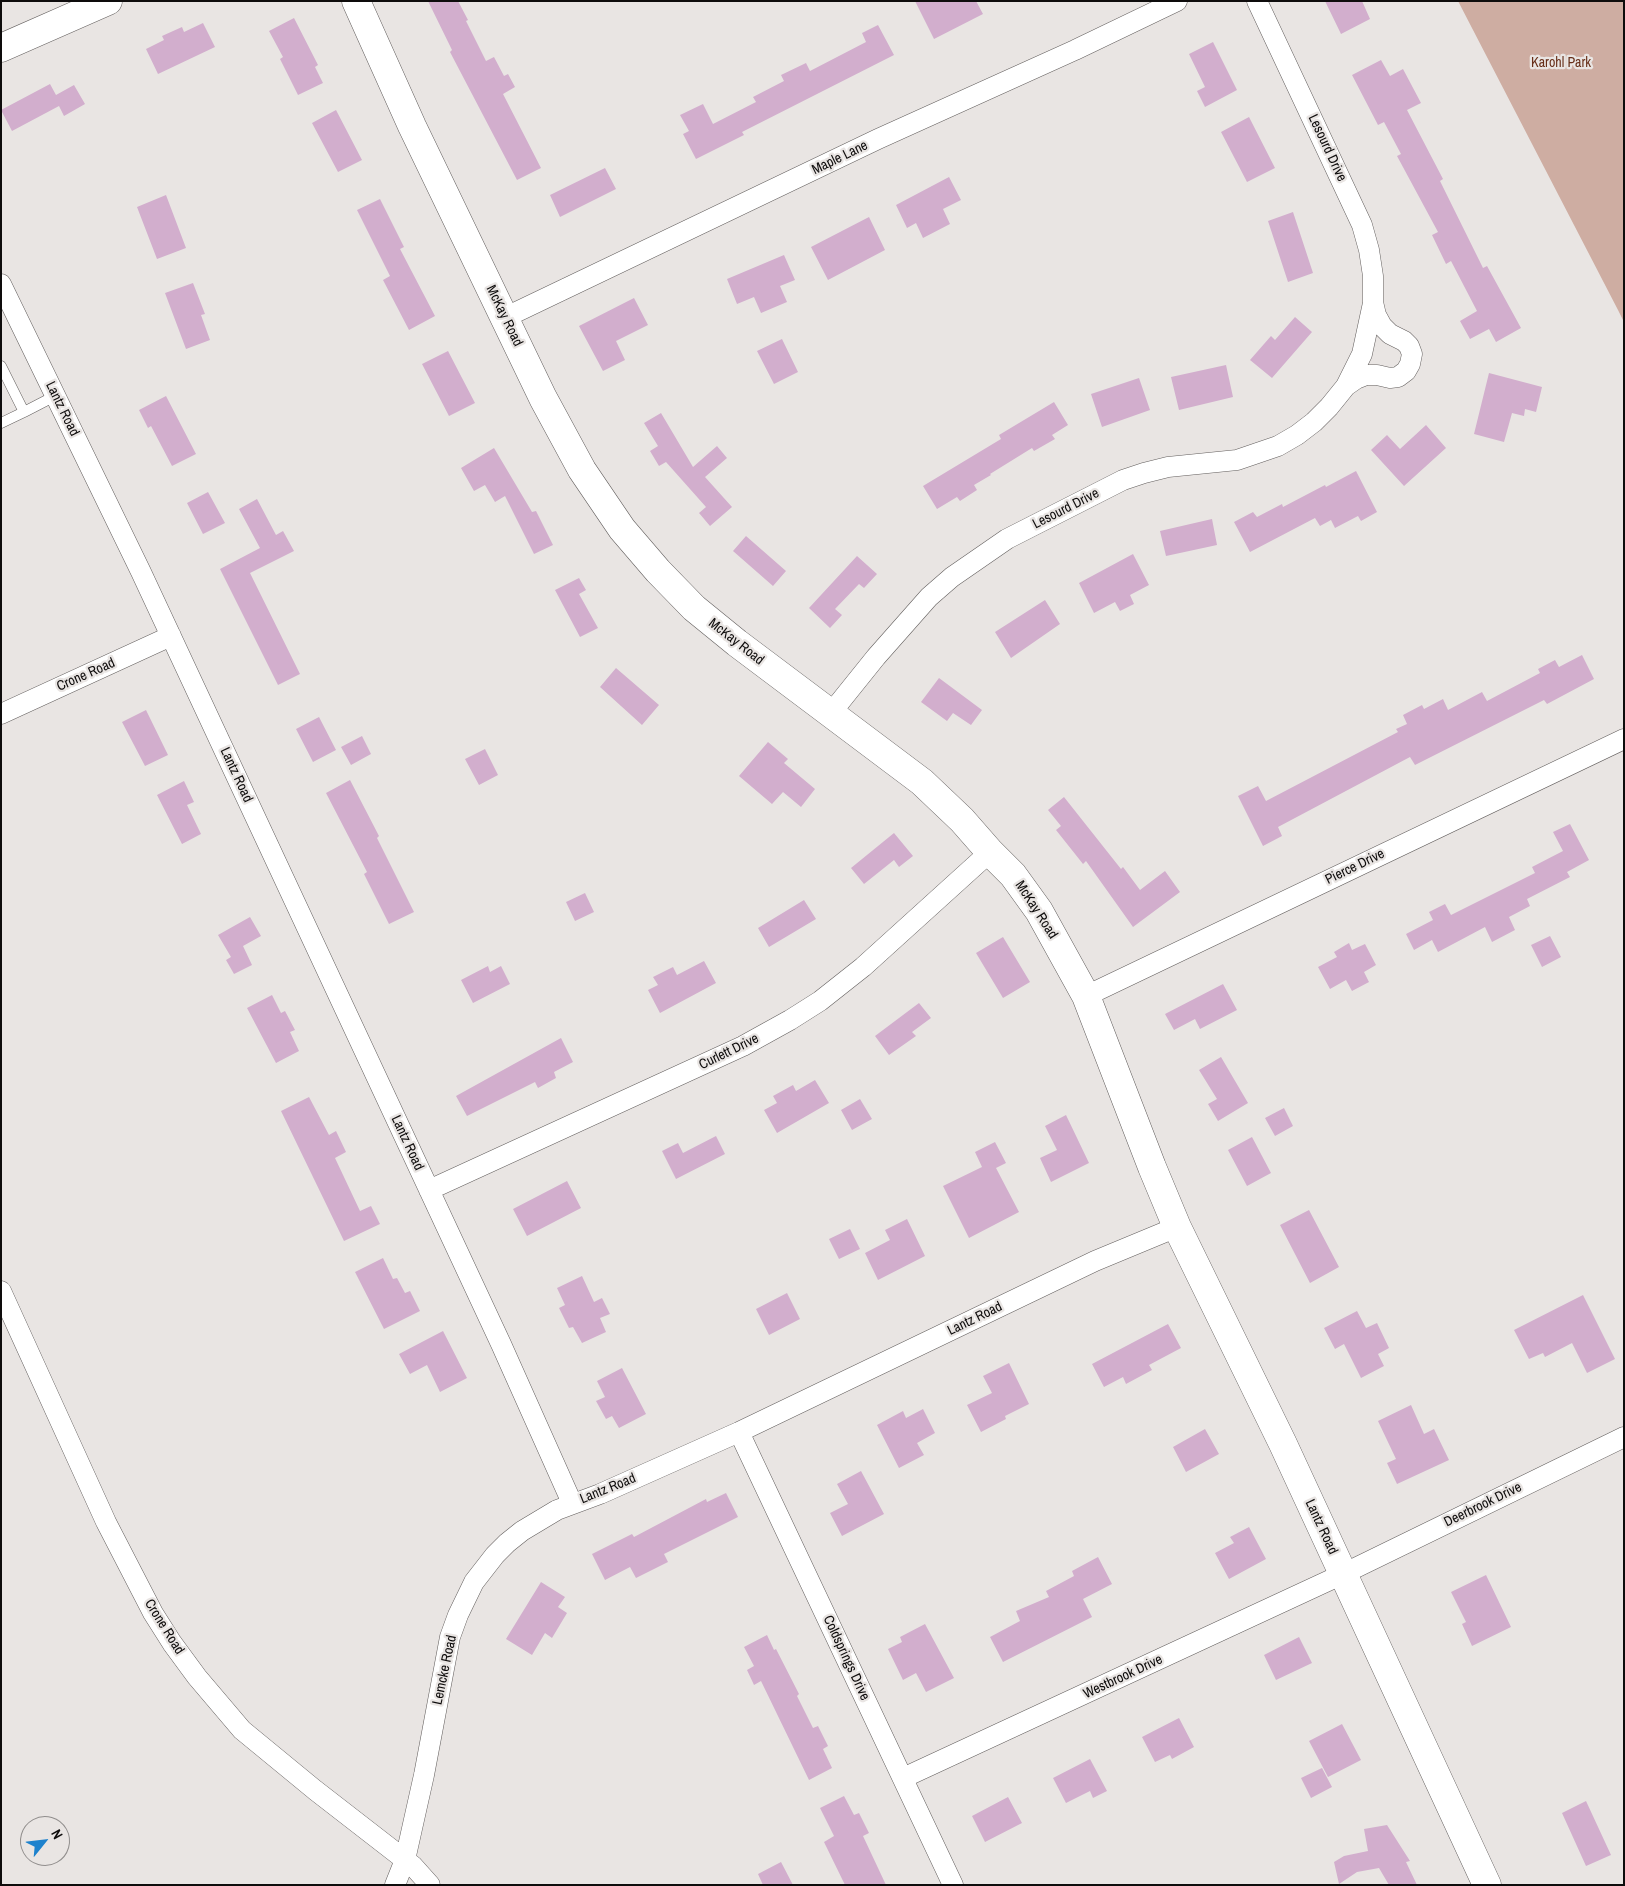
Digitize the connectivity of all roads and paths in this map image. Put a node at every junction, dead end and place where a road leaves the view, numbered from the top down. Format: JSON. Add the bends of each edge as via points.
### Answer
{"nodes":[{"id":1,"x":108,"y":1,"type":"edge"},
{"id":2,"x":356,"y":1,"type":"edge"},
{"id":3,"x":1177,"y":1,"type":"edge"},
{"id":4,"x":1257,"y":1,"type":"edge"},
{"id":5,"x":1,"y":48,"type":"edge"},
{"id":6,"x":1,"y":284,"type":"edge"},
{"id":7,"x":1373,"y":302,"type":"junction"},
{"id":8,"x":504,"y":318,"type":"junction"},
{"id":9,"x":1,"y":366,"type":"edge"},
{"id":10,"x":1346,"y":386,"type":"junction"},
{"id":11,"x":56,"y":396,"type":"junction"},
{"id":12,"x":24,"y":412,"type":"junction"},
{"id":13,"x":1,"y":423,"type":"edge"},
{"id":14,"x":171,"y":636,"type":"junction"},
{"id":15,"x":831,"y":713,"type":"junction"},
{"id":16,"x":1,"y":714,"type":"edge"},
{"id":17,"x":1624,"y":739,"type":"edge"},
{"id":18,"x":990,"y":852,"type":"junction"},
{"id":19,"x":1086,"y":996,"type":"junction"},
{"id":20,"x":429,"y":1190,"type":"junction"},
{"id":21,"x":1177,"y":1227,"type":"junction"},
{"id":22,"x":1,"y":1291,"type":"edge"},
{"id":23,"x":739,"y":1432,"type":"junction"},
{"id":24,"x":1624,"y":1437,"type":"edge"},
{"id":25,"x":572,"y":1503,"type":"junction"},
{"id":26,"x":1343,"y":1574,"type":"junction"},
{"id":27,"x":902,"y":1778,"type":"junction"},
{"id":28,"x":405,"y":1860,"type":"junction"},
{"id":29,"x":395,"y":1885,"type":"edge"},
{"id":30,"x":430,"y":1885,"type":"edge"},
{"id":31,"x":952,"y":1885,"type":"edge"},
{"id":32,"x":1487,"y":1885,"type":"edge"}],
"edges":[{"from":1,"to":5,"type":"street"},
{"from":2,"to":8,"type":"street","name":"McKay Road"},
{"from":3,"to":8,"type":"street","name":"Maple Lane","via":[[878,139]]},
{"from":4,"to":7,"type":"street","name":"Lesourd Drive","via":[[1362,225],[1371,259]]},
{"from":6,"to":11,"type":"street","name":"Lantz Road"},
{"from":7,"to":10,"type":"street","name":"Lesourd Drive","via":[[1362,354]]},
{"from":7,"to":10,"type":"street","name":"Lesourd Drive","via":[[1382,326],[1408,346],[1412,354],[1410,364],[1398,377],[1366,375]]},
{"from":8,"to":15,"type":"street","name":"McKay Road","via":[[582,470],[622,529],[694,608]]},
{"from":9,"to":12,"type":"lane"},
{"from":10,"to":15,"type":"street","name":"Lesourd Drive","via":[[1314,422],[1278,446],[1237,460],[1168,467],[1123,480],[1007,539],[929,597]]},
{"from":11,"to":12,"type":"lane"},
{"from":11,"to":14,"type":"street","name":"Lantz Road"},
{"from":12,"to":13,"type":"lane"},
{"from":14,"to":16,"type":"street","name":"Crone Road"},
{"from":14,"to":20,"type":"street","name":"Lantz Road"},
{"from":15,"to":18,"type":"street","name":"McKay Road","via":[[922,782]]},
{"from":17,"to":19,"type":"street","name":"Pierce Drive"},
{"from":18,"to":19,"type":"street","name":"McKay Road","via":[[1013,875],[1039,912]]},
{"from":18,"to":20,"type":"street","name":"Curlett Drive","via":[[863,967],[790,1020],[734,1051]]},
{"from":19,"to":21,"type":"street","name":"McKay Road"},
{"from":20,"to":25,"type":"street","name":"Lantz Road"},
{"from":21,"to":23,"type":"street","name":"Lantz Road","via":[[1095,1261]]},
{"from":21,"to":26,"type":"street","name":"Lantz Road","via":[[1284,1444]]},
{"from":22,"to":28,"type":"street","name":"Crone Road","via":[[106,1522],[172,1643],[242,1730]]},
{"from":23,"to":25,"type":"street","name":"Lantz Road","via":[[600,1494]]},
{"from":23,"to":27,"type":"street","name":"Coldsprings Drive"},
{"from":24,"to":26,"type":"street","name":"Deerbrook Drive"},
{"from":25,"to":28,"type":"street","name":"Lemcke Road","via":[[539,1519],[507,1543],[474,1582],[458,1615],[450,1637]]},
{"from":26,"to":27,"type":"street","name":"Westbrook Drive"},
{"from":26,"to":32,"type":"street","name":"Lantz Road"},
{"from":27,"to":31,"type":"street","name":"Coldsprings Drive"},
{"from":28,"to":29,"type":"street","name":"Lemcke Road"},
{"from":28,"to":30,"type":"street","name":"Crone Road"}]}
